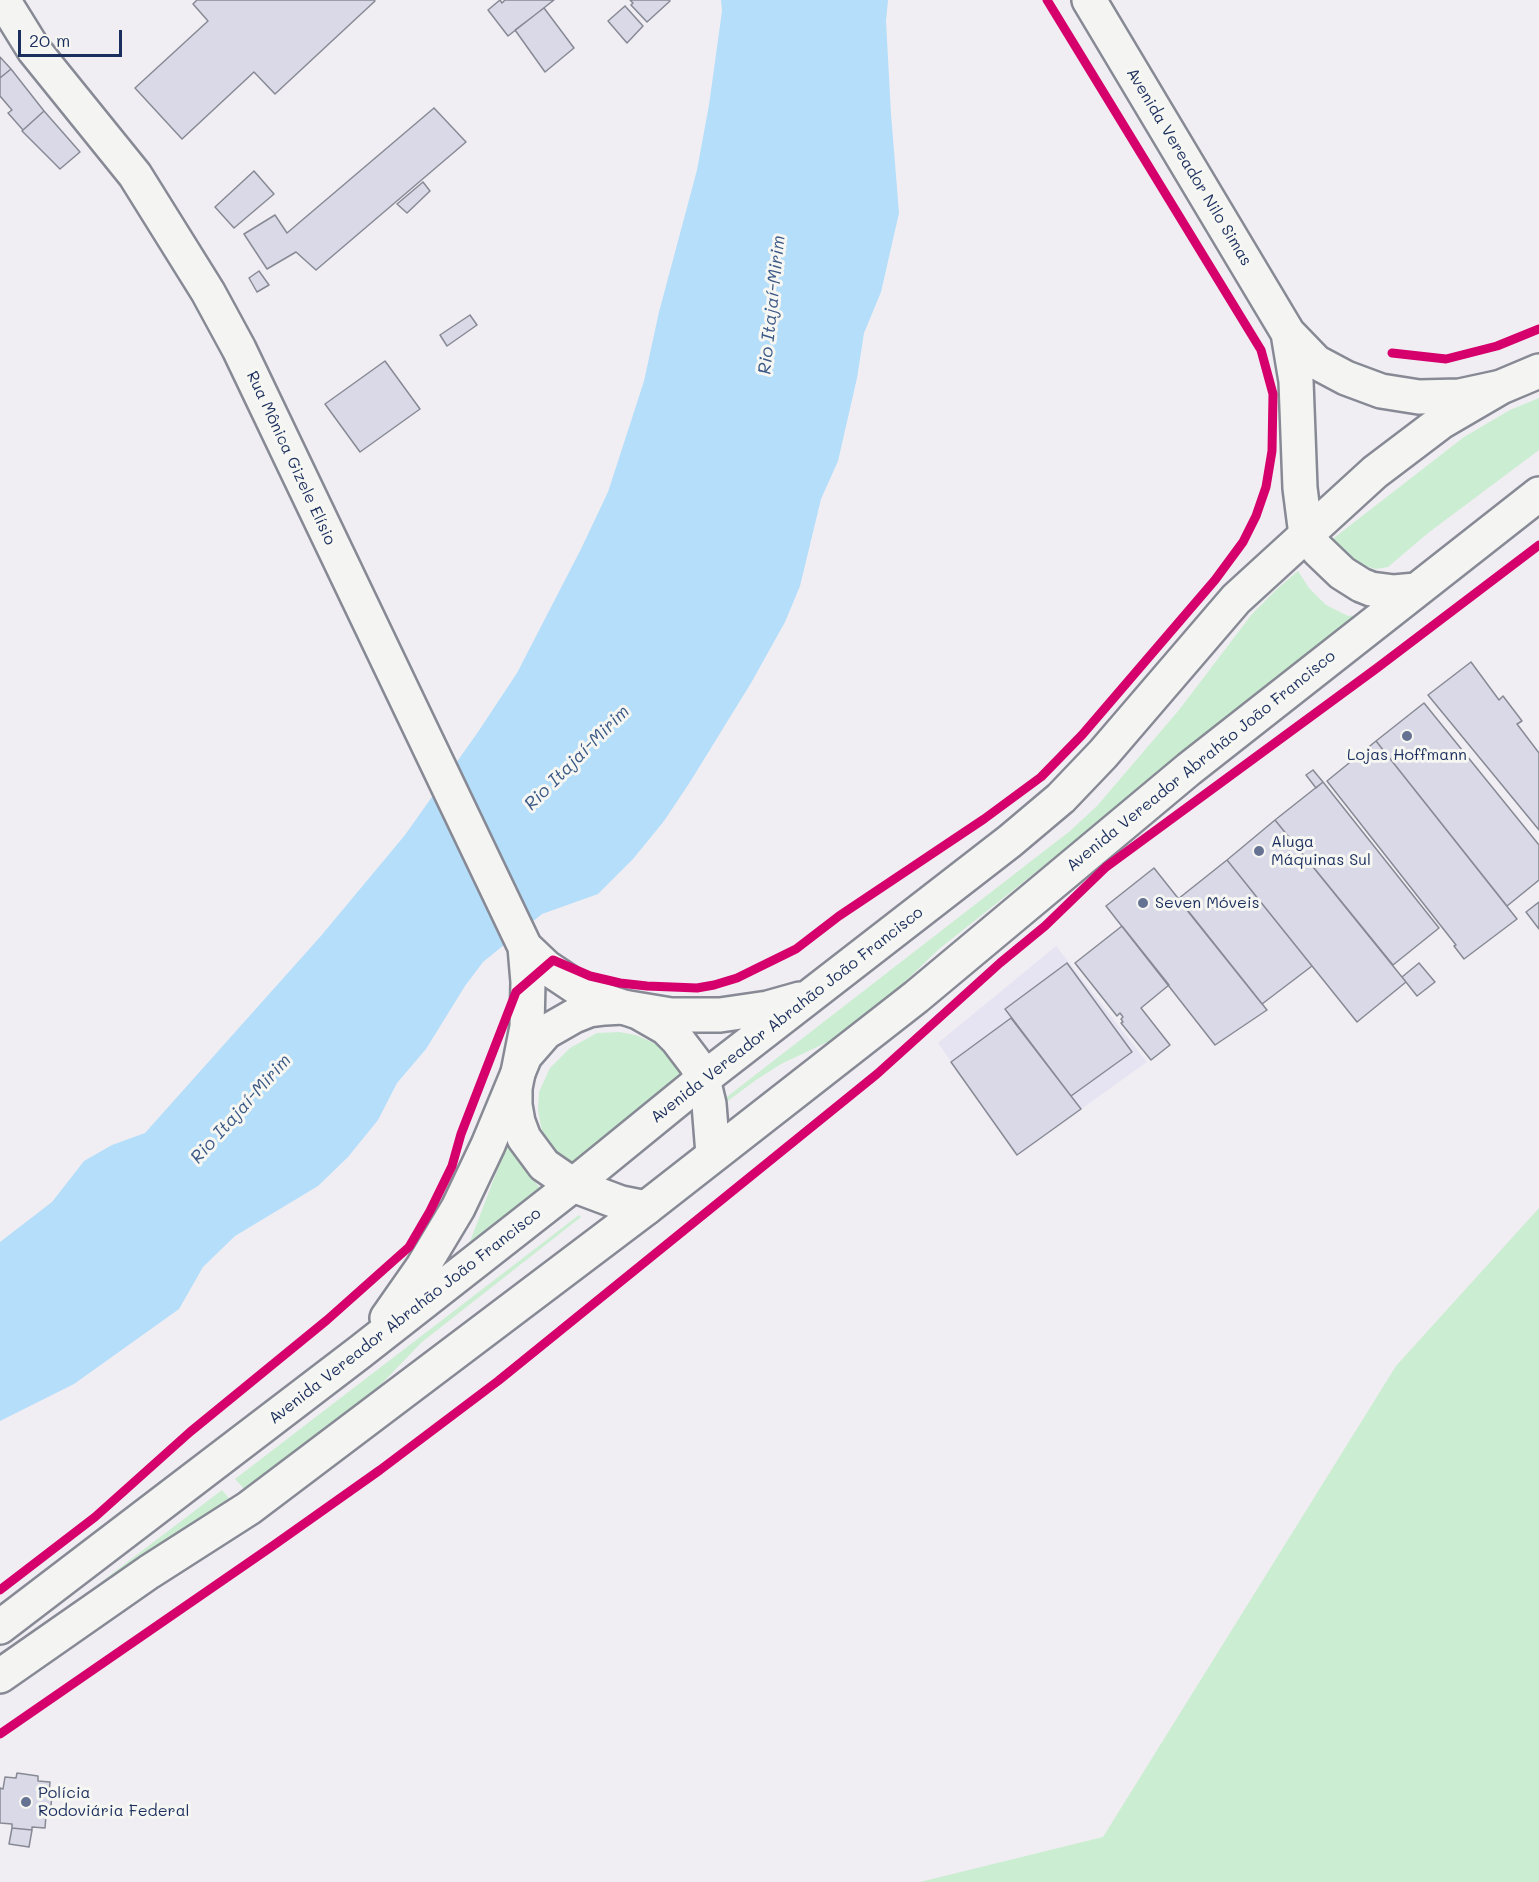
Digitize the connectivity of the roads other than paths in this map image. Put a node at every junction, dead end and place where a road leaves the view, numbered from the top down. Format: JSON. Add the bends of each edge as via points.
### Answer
{"nodes":[{"id":1,"x":3,"y":0,"type":"edge"},
{"id":2,"x":1089,"y":0,"type":"edge"},
{"id":3,"x":1288,"y":333,"type":"junction"},
{"id":4,"x":1539,"y":371,"type":"edge"},
{"id":5,"x":1502,"y":387,"type":"junction"},
{"id":6,"x":1539,"y":494,"type":"edge"},
{"id":7,"x":1306,"y":535,"type":"junction"},
{"id":8,"x":1416,"y":590,"type":"junction"},
{"id":9,"x":519,"y":936,"type":"junction"},
{"id":10,"x":815,"y":993,"type":"junction"},
{"id":11,"x":623,"y":1007,"type":"junction"},
{"id":12,"x":518,"y":1071,"type":"junction"},
{"id":13,"x":703,"y":1079,"type":"junction"},
{"id":14,"x":713,"y":1154,"type":"junction"},
{"id":15,"x":573,"y":1185,"type":"junction"},
{"id":16,"x":646,"y":1208,"type":"junction"},
{"id":17,"x":360,"y":1352,"type":"junction"},
{"id":18,"x":0,"y":1627,"type":"edge"},
{"id":19,"x":0,"y":1676,"type":"edge"}],
"edges":[{"from":1,"to":9,"type":"main road","name":"Rua Mônica Gizele Elísio","via":[[34,50],[135,175],[208,292],[239,349]]},
{"from":2,"to":3,"type":"main road","name":"Avenida Vereador Nilo Simas"},
{"from":3,"to":5,"type":"main road","name":"Avenida Vereador Nilo Simas","via":[[1316,362],[1381,391],[1419,397],[1460,396]]},
{"from":3,"to":7,"type":"main road","name":"Avenida Vereador Nilo Simas","via":[[1296,381]]},
{"from":4,"to":5,"type":"main road","name":"Avenida Vereador Abrahão João Francisco"},
{"from":5,"to":7,"type":"main road","name":"Avenida Vereador Abrahão João Francisco","via":[[1441,422],[1375,472]]},
{"from":6,"to":8,"type":"main road","name":"Avenida Vereador Abrahão João Francisco"},
{"from":7,"to":8,"type":"main road","via":[[1342,573],[1361,585],[1394,592]]},
{"from":7,"to":10,"type":"main road","name":"Avenida Vereador Abrahão João Francisco","via":[[1236,599],[1061,798]]},
{"from":8,"to":14,"type":"main road","name":"Avenida Vereador Abrahão João Francisco","via":[[1189,769],[916,997]]},
{"from":9,"to":11,"type":"main road","name":"Rua Mônica Gizele Elísio","via":[[563,980]]},
{"from":9,"to":12,"type":"main road","name":"Rua Mônica Gizele Elísio","via":[[528,1004]]},
{"from":10,"to":11,"type":"main road","via":[[768,1008],[720,1015],[671,1015]]},
{"from":10,"to":13,"type":"main road","name":"Avenida Vereador Abrahão João Francisco"},
{"from":11,"to":12,"type":"main road","via":[[589,1011],[559,1023],[535,1044]]},
{"from":11,"to":13,"type":"main road","name":"Rua Mônica Gizele Elísio","via":[[666,1028],[688,1051]]},
{"from":12,"to":15,"type":"main road","name":"Rua Mônica Gizele Elísio","via":[[515,1105],[524,1138],[544,1165]]},
{"from":12,"to":17,"type":"main road","via":[[474,1177],[441,1239]]},
{"from":13,"to":14,"type":"main road","name":"Rua Mônica Gizele Elísio"},
{"from":13,"to":15,"type":"main road","name":"Avenida Vereador Abrahão João Francisco"},
{"from":14,"to":16,"type":"main road","name":"Avenida Vereador Abrahão João Francisco"},
{"from":15,"to":16,"type":"main road","name":"Rua Mônica Gizele Elísio"},
{"from":15,"to":17,"type":"main road","name":"Avenida Vereador Abrahão João Francisco"},
{"from":16,"to":19,"type":"main road","name":"Avenida Vereador Abrahão João Francisco","via":[[249,1508]]},
{"from":17,"to":18,"type":"main road","name":"Avenida Vereador Abrahão João Francisco"}]}
